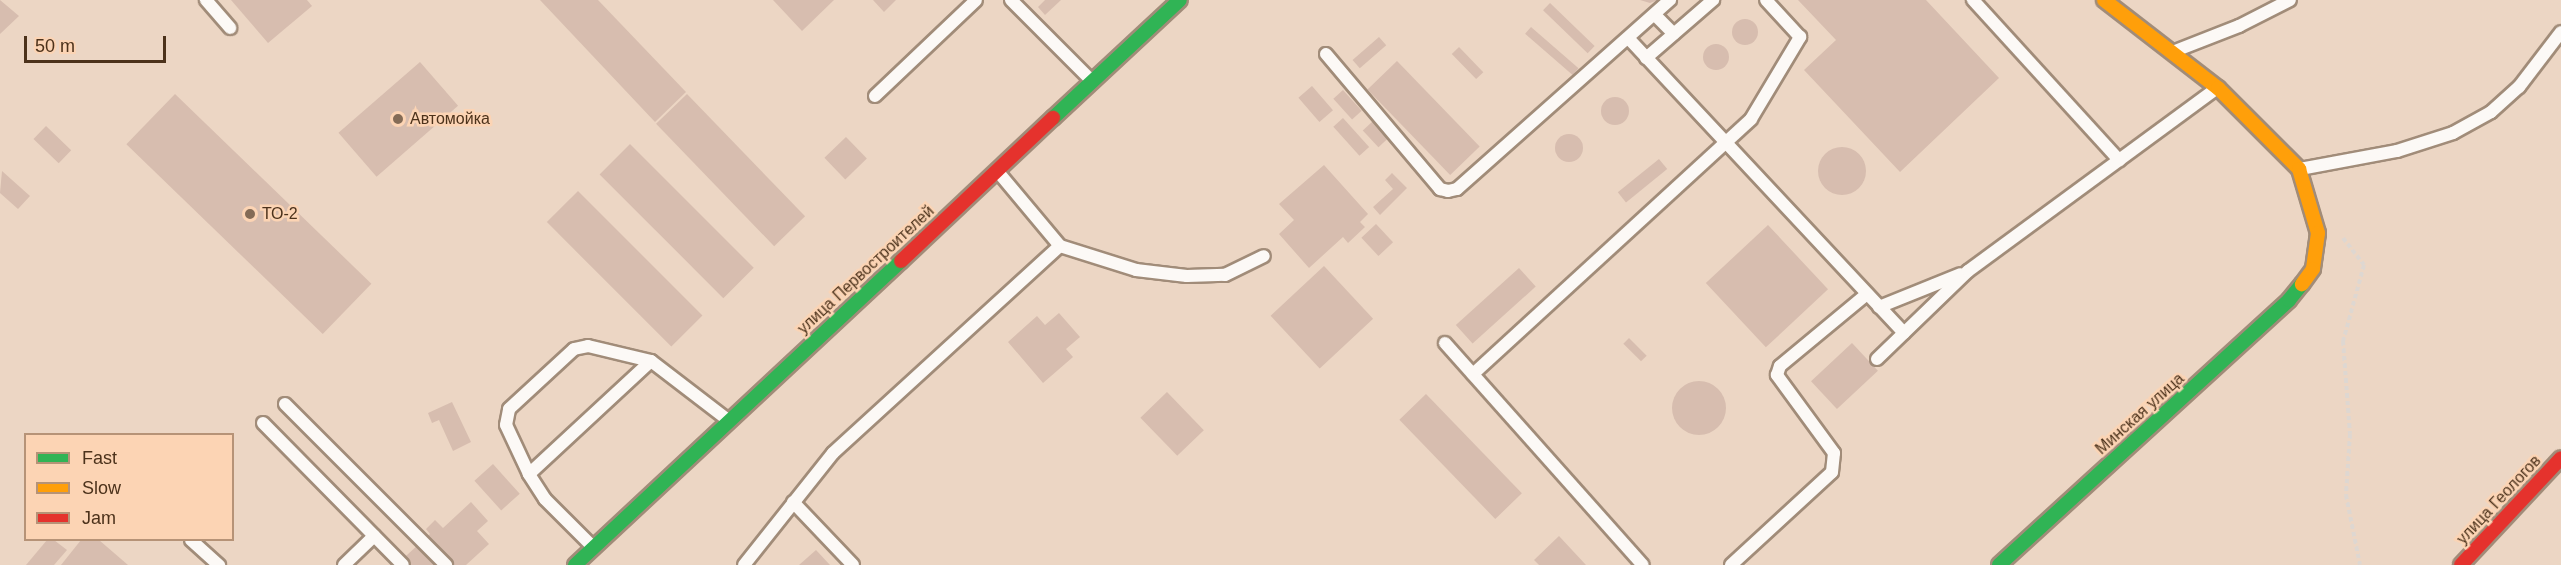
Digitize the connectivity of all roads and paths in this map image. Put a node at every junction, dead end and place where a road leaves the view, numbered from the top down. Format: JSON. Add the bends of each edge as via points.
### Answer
{"nodes":[{"id":1,"x":206,"y":0,"type":"edge"},
{"id":2,"x":976,"y":0,"type":"edge"},
{"id":3,"x":1011,"y":0,"type":"edge"},
{"id":4,"x":1180,"y":0,"type":"edge"},
{"id":5,"x":1670,"y":0,"type":"edge"},
{"id":6,"x":1713,"y":0,"type":"edge"},
{"id":7,"x":1766,"y":0,"type":"edge"},
{"id":8,"x":1973,"y":0,"type":"edge"},
{"id":9,"x":2104,"y":0,"type":"edge"},
{"id":10,"x":2290,"y":0,"type":"edge"},
{"id":11,"x":1656,"y":16,"type":"junction"},
{"id":12,"x":230,"y":28,"type":"dead end"},
{"id":13,"x":2561,"y":32,"type":"edge"},
{"id":14,"x":1674,"y":34,"type":"junction"},
{"id":15,"x":1630,"y":40,"type":"junction"},
{"id":16,"x":2171,"y":53,"type":"junction"},
{"id":17,"x":1326,"y":54,"type":"dead end"},
{"id":18,"x":1646,"y":58,"type":"junction"},
{"id":19,"x":1093,"y":81,"type":"junction"},
{"id":20,"x":2218,"y":88,"type":"junction"},
{"id":21,"x":875,"y":96,"type":"dead end"},
{"id":22,"x":1727,"y":144,"type":"junction"},
{"id":23,"x":2119,"y":160,"type":"junction"},
{"id":24,"x":2298,"y":169,"type":"junction"},
{"id":25,"x":996,"y":170,"type":"junction"},
{"id":26,"x":2336,"y":229,"type":"dead end"},
{"id":27,"x":1060,"y":246,"type":"junction"},
{"id":28,"x":1264,"y":256,"type":"dead end"},
{"id":29,"x":1968,"y":271,"type":"junction"},
{"id":30,"x":1867,"y":294,"type":"junction"},
{"id":31,"x":1879,"y":308,"type":"junction"},
{"id":32,"x":1904,"y":333,"type":"junction"},
{"id":33,"x":1445,"y":343,"type":"dead end"},
{"id":34,"x":1877,"y":359,"type":"dead end"},
{"id":35,"x":651,"y":361,"type":"junction"},
{"id":36,"x":1473,"y":374,"type":"junction"},
{"id":37,"x":285,"y":404,"type":"dead end"},
{"id":38,"x":729,"y":421,"type":"junction"},
{"id":39,"x":263,"y":423,"type":"dead end"},
{"id":40,"x":2561,"y":458,"type":"edge"},
{"id":41,"x":530,"y":474,"type":"junction"},
{"id":42,"x":793,"y":502,"type":"junction"},
{"id":43,"x":374,"y":536,"type":"junction"},
{"id":44,"x":192,"y":541,"type":"edge"},
{"id":45,"x":593,"y":547,"type":"junction"},
{"id":46,"x":219,"y":565,"type":"edge"},
{"id":47,"x":344,"y":565,"type":"edge"},
{"id":48,"x":403,"y":565,"type":"edge"},
{"id":49,"x":446,"y":565,"type":"edge"},
{"id":50,"x":575,"y":565,"type":"edge"},
{"id":51,"x":744,"y":565,"type":"edge"},
{"id":52,"x":853,"y":565,"type":"edge"},
{"id":53,"x":1643,"y":565,"type":"edge"},
{"id":54,"x":1731,"y":565,"type":"edge"},
{"id":55,"x":1999,"y":565,"type":"edge"},
{"id":56,"x":2360,"y":565,"type":"edge"},
{"id":57,"x":2461,"y":565,"type":"edge"}],
"edges":[{"from":1,"to":12,"type":"lane"},
{"from":2,"to":21,"type":"lane"},
{"from":3,"to":19,"type":"lane"},
{"from":4,"to":19,"type":"street","name":"улица Первостроителей"},
{"from":5,"to":11,"type":"lane"},
{"from":6,"to":14,"type":"lane"},
{"from":7,"to":22,"type":"lane","via":[[1800,37],[1751,119]]},
{"from":8,"to":23,"type":"lane"},
{"from":9,"to":16,"type":"street"},
{"from":10,"to":16,"type":"lane","via":[[2239,26]]},
{"from":11,"to":14,"type":"lane"},
{"from":11,"to":15,"type":"lane"},
{"from":13,"to":24,"type":"lane","via":[[2519,87],[2491,112],[2453,133],[2397,151]]},
{"from":14,"to":18,"type":"lane"},
{"from":15,"to":17,"type":"lane","via":[[1457,189],[1448,191],[1440,189]]},
{"from":15,"to":18,"type":"lane"},
{"from":16,"to":20,"type":"street"},
{"from":18,"to":22,"type":"lane"},
{"from":19,"to":25,"type":"street","name":"улица Первостроителей"},
{"from":20,"to":23,"type":"lane"},
{"from":20,"to":24,"type":"street","via":[[2253,118]]},
{"from":22,"to":30,"type":"lane"},
{"from":22,"to":36,"type":"lane"},
{"from":23,"to":29,"type":"lane"},
{"from":24,"to":55,"type":"street","name":"Минская улица","via":[[2318,233],[2313,268],[2301,286]]},
{"from":25,"to":27,"type":"lane"},
{"from":25,"to":38,"type":"street","name":"улица Первостроителей"},
{"from":26,"to":56,"type":"path","via":[[2364,265],[2343,341],[2349,434],[2346,495]]},
{"from":27,"to":28,"type":"lane","via":[[1136,270],[1187,276],[1225,275]]},
{"from":27,"to":42,"type":"lane","via":[[833,453]]},
{"from":29,"to":31,"type":"lane"},
{"from":29,"to":32,"type":"lane"},
{"from":30,"to":31,"type":"lane"},
{"from":30,"to":54,"type":"lane","via":[[1780,366],[1777,375],[1834,453],[1832,472]]},
{"from":31,"to":32,"type":"lane"},
{"from":32,"to":34,"type":"lane"},
{"from":33,"to":36,"type":"lane"},
{"from":35,"to":38,"type":"lane"},
{"from":35,"to":41,"type":"lane"},
{"from":35,"to":41,"type":"lane","via":[[588,346],[574,349],[509,409],[506,424]]},
{"from":36,"to":53,"type":"lane"},
{"from":37,"to":49,"type":"lane"},
{"from":38,"to":45,"type":"street","name":"улица Первостроителей"},
{"from":39,"to":43,"type":"lane"},
{"from":40,"to":57,"type":"street","name":"улица Геологов"},
{"from":41,"to":45,"type":"lane","via":[[545,499]]},
{"from":42,"to":51,"type":"lane"},
{"from":42,"to":52,"type":"lane"},
{"from":43,"to":47,"type":"lane"},
{"from":43,"to":48,"type":"lane"},
{"from":44,"to":46,"type":"lane"},
{"from":45,"to":50,"type":"street","name":"улица Первостроителей"}]}
